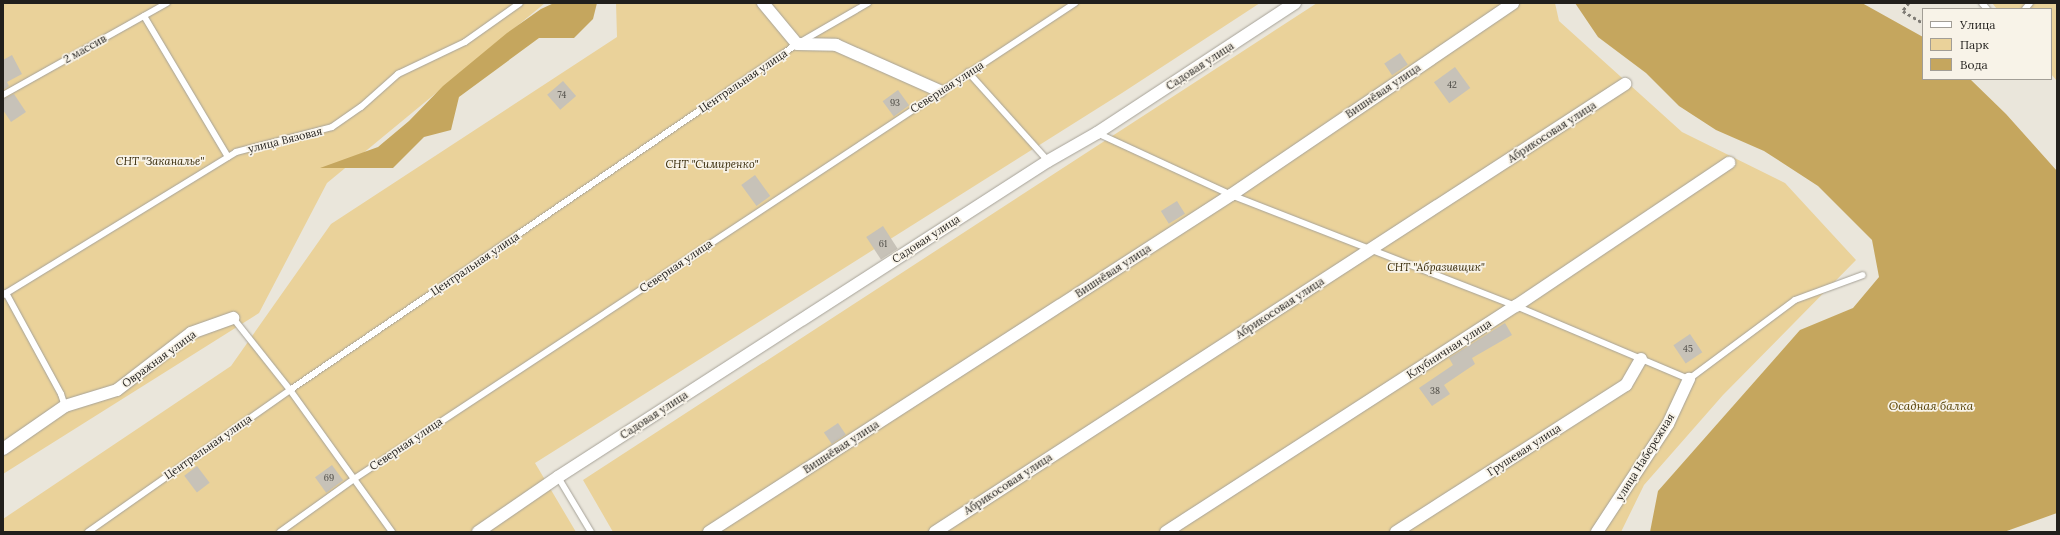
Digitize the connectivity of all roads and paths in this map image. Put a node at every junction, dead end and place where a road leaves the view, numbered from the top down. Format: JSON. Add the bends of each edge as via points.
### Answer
{"nodes":[{"id":1,"x":167,"y":3,"type":"edge"},
{"id":2,"x":520,"y":3,"type":"edge"},
{"id":3,"x":763,"y":3,"type":"edge"},
{"id":4,"x":868,"y":3,"type":"edge"},
{"id":5,"x":1075,"y":3,"type":"edge"},
{"id":6,"x":1295,"y":3,"type":"edge"},
{"id":7,"x":1513,"y":3,"type":"edge"},
{"id":8,"x":1909,"y":3,"type":"edge"},
{"id":9,"x":144,"y":16,"type":"junction"},
{"id":10,"x":1922,"y":22,"type":"edge"},
{"id":11,"x":797,"y":44,"type":"junction"},
{"id":12,"x":968,"y":72,"type":"junction"},
{"id":13,"x":1625,"y":84,"type":"dead end"},
{"id":14,"x":940,"y":91,"type":"junction"},
{"id":15,"x":3,"y":95,"type":"edge"},
{"id":16,"x":1097,"y":133,"type":"junction"},
{"id":17,"x":228,"y":157,"type":"junction"},
{"id":18,"x":1048,"y":161,"type":"junction"},
{"id":19,"x":1729,"y":163,"type":"dead end"},
{"id":20,"x":1231,"y":195,"type":"junction"},
{"id":21,"x":1368,"y":250,"type":"junction"},
{"id":22,"x":1863,"y":276,"type":"dead end"},
{"id":23,"x":4,"y":294,"type":"edge"},
{"id":24,"x":1516,"y":306,"type":"junction"},
{"id":25,"x":233,"y":318,"type":"joint"},
{"id":26,"x":1641,"y":359,"type":"junction"},
{"id":27,"x":1688,"y":379,"type":"junction"},
{"id":28,"x":290,"y":390,"type":"junction"},
{"id":29,"x":65,"y":406,"type":"junction"},
{"id":30,"x":3,"y":449,"type":"edge"},
{"id":31,"x":558,"y":477,"type":"junction"},
{"id":32,"x":354,"y":479,"type":"junction"},
{"id":33,"x":88,"y":532,"type":"edge"},
{"id":34,"x":280,"y":532,"type":"edge"},
{"id":35,"x":392,"y":532,"type":"edge"},
{"id":36,"x":478,"y":532,"type":"edge"},
{"id":37,"x":591,"y":532,"type":"edge"},
{"id":38,"x":709,"y":532,"type":"edge"},
{"id":39,"x":935,"y":532,"type":"edge"},
{"id":40,"x":1166,"y":532,"type":"edge"},
{"id":41,"x":1396,"y":532,"type":"edge"},
{"id":42,"x":1597,"y":532,"type":"edge"}],
"edges":[{"from":1,"to":9,"type":"lane","name":"2 массив"},
{"from":2,"to":17,"type":"lane","name":"улица Вязовая","via":[[465,42],[398,74],[361,107],[332,128],[276,140]]},
{"from":3,"to":11,"type":"street"},
{"from":4,"to":11,"type":"lane","name":"Центральная улица"},
{"from":5,"to":12,"type":"lane","name":"Северная улица"},
{"from":6,"to":16,"type":"street","name":"Садовая улица"},
{"from":7,"to":20,"type":"street","name":"Вишнёвая улица"},
{"from":8,"to":10,"type":"path","via":[[1903,11]]},
{"from":9,"to":15,"type":"lane","name":"2 массив"},
{"from":9,"to":17,"type":"lane"},
{"from":11,"to":14,"type":"street","via":[[836,45]]},
{"from":11,"to":28,"type":"lane","name":"Центральная улица"},
{"from":12,"to":14,"type":"lane","name":"Северная улица"},
{"from":12,"to":18,"type":"lane"},
{"from":13,"to":21,"type":"street","name":"Абрикосовая улица"},
{"from":14,"to":32,"type":"lane","name":"Северная улица"},
{"from":16,"to":18,"type":"street","name":"Садовая улица"},
{"from":16,"to":20,"type":"lane"},
{"from":17,"to":23,"type":"lane","name":"улица Вязовая"},
{"from":18,"to":31,"type":"street","name":"Садовая улица"},
{"from":19,"to":24,"type":"street","name":"Клубничная улица"},
{"from":20,"to":21,"type":"lane"},
{"from":20,"to":38,"type":"street","name":"Вишнёвая улица"},
{"from":21,"to":24,"type":"lane"},
{"from":21,"to":39,"type":"street","name":"Абрикосовая улица"},
{"from":22,"to":27,"type":"lane","via":[[1795,300]]},
{"from":23,"to":29,"type":"lane","via":[[61,394]]},
{"from":24,"to":26,"type":"lane"},
{"from":24,"to":40,"type":"street","name":"Клубничная улица"},
{"from":25,"to":28,"type":"lane"},
{"from":25,"to":29,"type":"street","name":"Овражная улица","via":[[191,333],[117,390]]},
{"from":26,"to":27,"type":"lane"},
{"from":26,"to":41,"type":"street","name":"Грушевая улица","via":[[1626,384]]},
{"from":27,"to":42,"type":"street","name":"улица Набережная","via":[[1668,424]]},
{"from":28,"to":32,"type":"lane"},
{"from":28,"to":33,"type":"lane","name":"Центральная улица"},
{"from":29,"to":30,"type":"street","name":"Овражная улица"},
{"from":31,"to":36,"type":"street","name":"Садовая улица"},
{"from":31,"to":37,"type":"lane"},
{"from":32,"to":34,"type":"lane","name":"Северная улица"},
{"from":32,"to":35,"type":"lane"}]}
